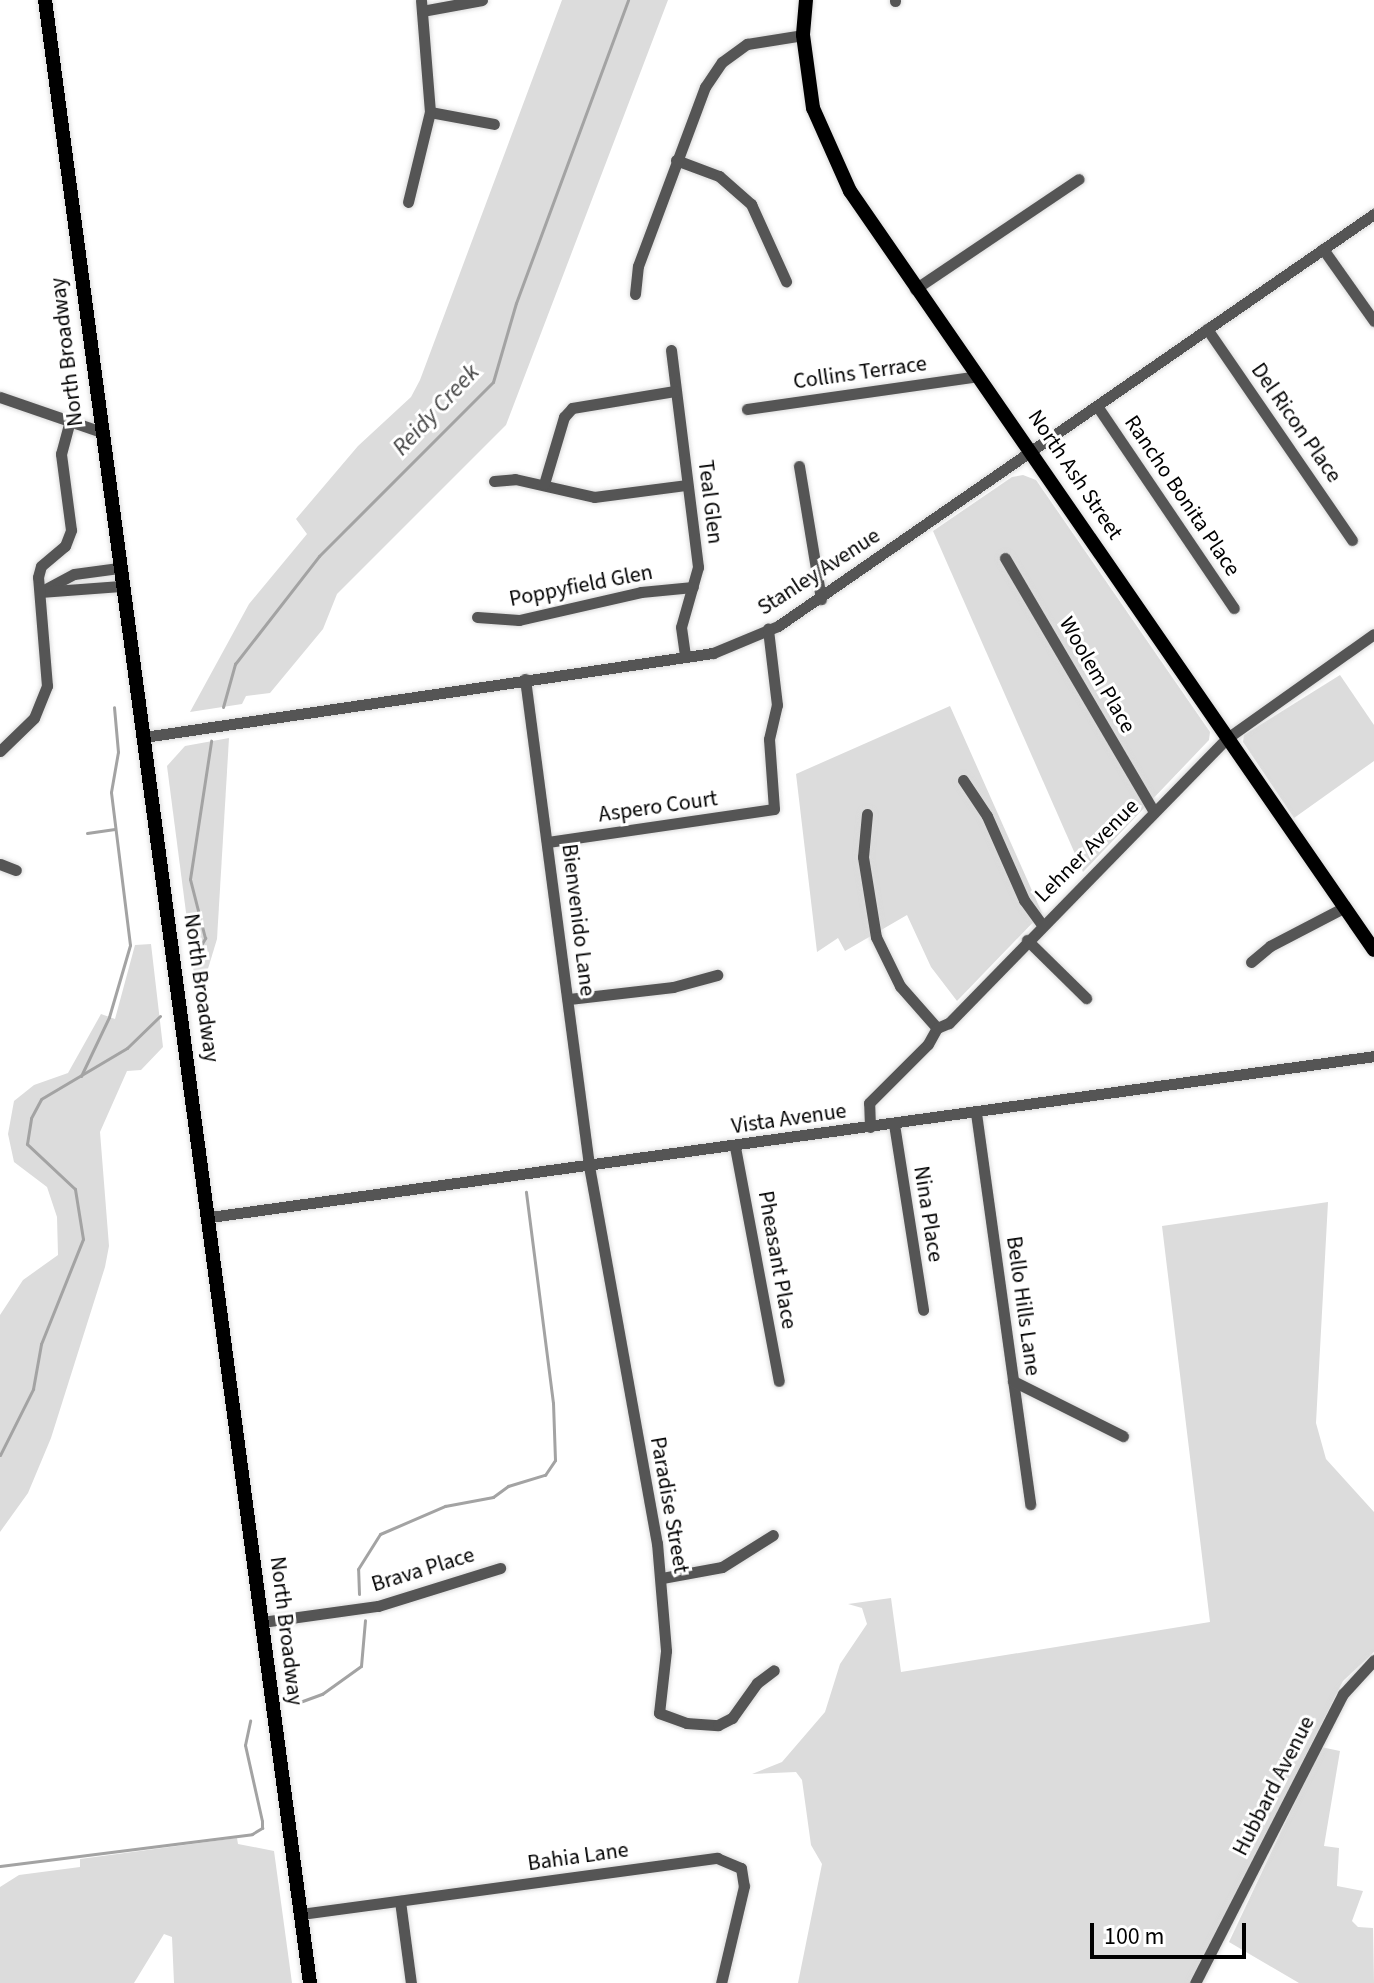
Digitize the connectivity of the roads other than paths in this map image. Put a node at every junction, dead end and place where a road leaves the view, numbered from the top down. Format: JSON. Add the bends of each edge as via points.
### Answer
{"nodes":[{"id":1,"x":45,"y":0,"type":"edge"},
{"id":2,"x":482,"y":0,"type":"edge"},
{"id":3,"x":806,"y":0,"type":"edge"},
{"id":4,"x":421,"y":5,"type":"edge"},
{"id":5,"x":803,"y":35,"type":"junction"},
{"id":6,"x":430,"y":112,"type":"junction"},
{"id":7,"x":494,"y":124,"type":"dead end"},
{"id":8,"x":676,"y":160,"type":"junction"},
{"id":9,"x":1079,"y":179,"type":"dead end"},
{"id":10,"x":408,"y":202,"type":"dead end"},
{"id":11,"x":1374,"y":214,"type":"edge"},
{"id":12,"x":1323,"y":249,"type":"junction"},
{"id":13,"x":786,"y":281,"type":"dead end"},
{"id":14,"x":915,"y":289,"type":"junction"},
{"id":15,"x":635,"y":294,"type":"dead end"},
{"id":16,"x":1374,"y":321,"type":"edge"},
{"id":17,"x":1207,"y":329,"type":"junction"},
{"id":18,"x":671,"y":350,"type":"dead end"},
{"id":19,"x":979,"y":376,"type":"junction"},
{"id":20,"x":675,"y":391,"type":"junction"},
{"id":21,"x":0,"y":397,"type":"edge"},
{"id":22,"x":1097,"y":406,"type":"junction"},
{"id":23,"x":747,"y":409,"type":"dead end"},
{"id":24,"x":70,"y":421,"type":"junction"},
{"id":25,"x":99,"y":431,"type":"junction"},
{"id":26,"x":1032,"y":451,"type":"junction"},
{"id":27,"x":799,"y":466,"type":"dead end"},
{"id":28,"x":494,"y":481,"type":"dead end"},
{"id":29,"x":544,"y":484,"type":"junction"},
{"id":30,"x":687,"y":485,"type":"junction"},
{"id":31,"x":1352,"y":540,"type":"dead end"},
{"id":32,"x":1005,"y":558,"type":"dead end"},
{"id":33,"x":119,"y":568,"type":"junction"},
{"id":34,"x":121,"y":586,"type":"junction"},
{"id":35,"x":693,"y":587,"type":"junction"},
{"id":36,"x":40,"y":592,"type":"junction"},
{"id":37,"x":821,"y":599,"type":"junction"},
{"id":38,"x":1234,"y":608,"type":"dead end"},
{"id":39,"x":477,"y":617,"type":"dead end"},
{"id":40,"x":768,"y":629,"type":"junction"},
{"id":41,"x":1374,"y":634,"type":"edge"},
{"id":42,"x":685,"y":656,"type":"junction"},
{"id":43,"x":525,"y":679,"type":"junction"},
{"id":44,"x":144,"y":737,"type":"junction"},
{"id":45,"x":1226,"y":739,"type":"junction"},
{"id":46,"x":0,"y":751,"type":"edge"},
{"id":47,"x":963,"y":780,"type":"dead end"},
{"id":48,"x":1154,"y":812,"type":"junction"},
{"id":49,"x":867,"y":814,"type":"dead end"},
{"id":50,"x":548,"y":842,"type":"junction"},
{"id":51,"x":0,"y":864,"type":"edge"},
{"id":52,"x":16,"y":870,"type":"dead end"},
{"id":53,"x":1345,"y":907,"type":"junction"},
{"id":54,"x":1042,"y":925,"type":"junction"},
{"id":55,"x":1027,"y":940,"type":"junction"},
{"id":56,"x":1374,"y":950,"type":"edge"},
{"id":57,"x":1251,"y":962,"type":"dead end"},
{"id":58,"x":717,"y":975,"type":"dead end"},
{"id":59,"x":1086,"y":998,"type":"dead end"},
{"id":60,"x":569,"y":999,"type":"junction"},
{"id":61,"x":937,"y":1028,"type":"junction"},
{"id":62,"x":1374,"y":1056,"type":"edge"},
{"id":63,"x":976,"y":1113,"type":"junction"},
{"id":64,"x":894,"y":1124,"type":"junction"},
{"id":65,"x":870,"y":1127,"type":"junction"},
{"id":66,"x":735,"y":1147,"type":"junction"},
{"id":67,"x":589,"y":1166,"type":"junction"},
{"id":68,"x":210,"y":1217,"type":"junction"},
{"id":69,"x":923,"y":1310,"type":"dead end"},
{"id":70,"x":779,"y":1381,"type":"dead end"},
{"id":71,"x":1013,"y":1381,"type":"junction"},
{"id":72,"x":1123,"y":1436,"type":"dead end"},
{"id":73,"x":1030,"y":1504,"type":"dead end"},
{"id":74,"x":773,"y":1535,"type":"dead end"},
{"id":75,"x":500,"y":1568,"type":"dead end"},
{"id":76,"x":662,"y":1578,"type":"junction"},
{"id":77,"x":262,"y":1622,"type":"junction"},
{"id":78,"x":1374,"y":1660,"type":"edge"},
{"id":79,"x":774,"y":1670,"type":"dead end"},
{"id":80,"x":400,"y":1901,"type":"junction"},
{"id":81,"x":301,"y":1914,"type":"junction"},
{"id":82,"x":310,"y":1983,"type":"edge"},
{"id":83,"x":411,"y":1983,"type":"edge"},
{"id":84,"x":721,"y":1983,"type":"edge"},
{"id":85,"x":1195,"y":1983,"type":"edge"}],
"edges":[{"from":1,"to":25,"type":"main road","name":"North Broadway"},
{"from":2,"to":4,"type":"street"},
{"from":3,"to":5,"type":"main road","name":"North Ash Street"},
{"from":4,"to":6,"type":"street"},
{"from":5,"to":8,"type":"street","via":[[747,44],[722,62],[705,87]]},
{"from":5,"to":14,"type":"main road","name":"North Ash Street","via":[[806,77],[827,145],[850,191]]},
{"from":6,"to":7,"type":"street"},
{"from":6,"to":10,"type":"street"},
{"from":8,"to":13,"type":"street","via":[[719,176],[751,204]]},
{"from":8,"to":15,"type":"street","via":[[638,266]]},
{"from":9,"to":14,"type":"street"},
{"from":11,"to":12,"type":"street","name":"Stanley Avenue"},
{"from":12,"to":16,"type":"street"},
{"from":12,"to":17,"type":"street","name":"Stanley Avenue"},
{"from":14,"to":19,"type":"main road","name":"North Ash Street"},
{"from":17,"to":22,"type":"street","name":"Stanley Avenue"},
{"from":17,"to":31,"type":"street","name":"Del Ricon Place"},
{"from":18,"to":20,"type":"street","name":"Teal Glen"},
{"from":19,"to":23,"type":"street","name":"Collins Terrace"},
{"from":19,"to":26,"type":"main road","name":"North Ash Street"},
{"from":20,"to":29,"type":"street","via":[[583,402],[572,408],[564,417]]},
{"from":20,"to":30,"type":"street","name":"Teal Glen"},
{"from":21,"to":24,"type":"street"},
{"from":22,"to":26,"type":"street","name":"Stanley Avenue"},
{"from":22,"to":38,"type":"street","name":"Rancho Bonita Place"},
{"from":24,"to":25,"type":"street"},
{"from":24,"to":36,"type":"street","via":[[61,454],[71,530],[65,546],[41,566]]},
{"from":25,"to":33,"type":"main road","name":"North Broadway"},
{"from":26,"to":37,"type":"street","name":"Stanley Avenue"},
{"from":26,"to":45,"type":"main road","name":"North Ash Street"},
{"from":27,"to":37,"type":"street"},
{"from":28,"to":29,"type":"street"},
{"from":29,"to":30,"type":"street","via":[[594,497]]},
{"from":30,"to":35,"type":"street","name":"Teal Glen","via":[[698,567]]},
{"from":32,"to":48,"type":"street","name":"Woolem Place"},
{"from":33,"to":34,"type":"main road","name":"North Broadway"},
{"from":33,"to":36,"type":"street","via":[[74,574]]},
{"from":34,"to":36,"type":"street"},
{"from":34,"to":44,"type":"main road","name":"North Broadway"},
{"from":35,"to":39,"type":"street","name":"Poppyfield Glen","via":[[641,592],[519,620]]},
{"from":35,"to":42,"type":"street","name":"Teal Glen","via":[[681,627]]},
{"from":36,"to":46,"type":"street","via":[[47,686],[34,718]]},
{"from":37,"to":40,"type":"street","name":"Stanley Avenue"},
{"from":40,"to":42,"type":"street","name":"Stanley Avenue","via":[[713,653]]},
{"from":40,"to":50,"type":"street","name":"Aspero Court","via":[[777,705],[769,739],[774,809]]},
{"from":41,"to":45,"type":"street","name":"Lehner Avenue"},
{"from":42,"to":43,"type":"street","name":"Stanley Avenue"},
{"from":43,"to":44,"type":"street","name":"Stanley Avenue"},
{"from":43,"to":50,"type":"street","name":"Bienvenido Lane"},
{"from":44,"to":68,"type":"main road","name":"North Broadway"},
{"from":45,"to":48,"type":"street","name":"Lehner Avenue"},
{"from":45,"to":53,"type":"main road","name":"North Ash Street"},
{"from":47,"to":54,"type":"street"},
{"from":48,"to":54,"type":"street","name":"Lehner Avenue"},
{"from":49,"to":61,"type":"street","via":[[863,857],[876,937],[900,986]]},
{"from":50,"to":60,"type":"street","name":"Bienvenido Lane"},
{"from":51,"to":52,"type":"street"},
{"from":53,"to":56,"type":"main road","name":"North Ash Street"},
{"from":53,"to":57,"type":"street","via":[[1270,946]]},
{"from":54,"to":55,"type":"street","name":"Lehner Avenue"},
{"from":55,"to":59,"type":"street"},
{"from":55,"to":61,"type":"street","name":"Lehner Avenue","via":[[949,1023]]},
{"from":58,"to":60,"type":"street","via":[[673,987]]},
{"from":60,"to":67,"type":"street","name":"Bienvenido Lane"},
{"from":61,"to":65,"type":"street","name":"Lehner Avenue","via":[[928,1044],[869,1103]]},
{"from":62,"to":63,"type":"street","name":"Vista Avenue"},
{"from":63,"to":64,"type":"street","name":"Vista Avenue"},
{"from":63,"to":71,"type":"street","name":"Bello Hills Lane"},
{"from":64,"to":65,"type":"street","name":"Vista Avenue"},
{"from":64,"to":69,"type":"street","name":"Nina Place"},
{"from":65,"to":66,"type":"street","name":"Vista Avenue"},
{"from":66,"to":67,"type":"street","name":"Vista Avenue"},
{"from":66,"to":70,"type":"street","name":"Pheasant Place"},
{"from":67,"to":68,"type":"street","name":"Vista Avenue"},
{"from":67,"to":76,"type":"street","name":"Paradise Street"},
{"from":68,"to":77,"type":"main road","name":"North Broadway"},
{"from":71,"to":72,"type":"street"},
{"from":71,"to":73,"type":"street","name":"Bello Hills Lane"},
{"from":74,"to":76,"type":"street","via":[[722,1567]]},
{"from":75,"to":77,"type":"street","name":"Brava Place","via":[[378,1606]]},
{"from":76,"to":79,"type":"street","name":"Paradise Street","via":[[666,1651],[659,1713],[686,1723],[718,1725],[732,1718],[757,1683]]},
{"from":77,"to":81,"type":"main road","name":"North Broadway"},
{"from":78,"to":85,"type":"street","name":"Hubbard Avenue","via":[[1343,1694]]},
{"from":80,"to":81,"type":"street","name":"Bahia Lane"},
{"from":80,"to":83,"type":"street"},
{"from":80,"to":84,"type":"street","name":"Bahia Lane","via":[[717,1858],[733,1862],[741,1868],[744,1886]]},
{"from":81,"to":82,"type":"main road","name":"North Broadway"}]}
